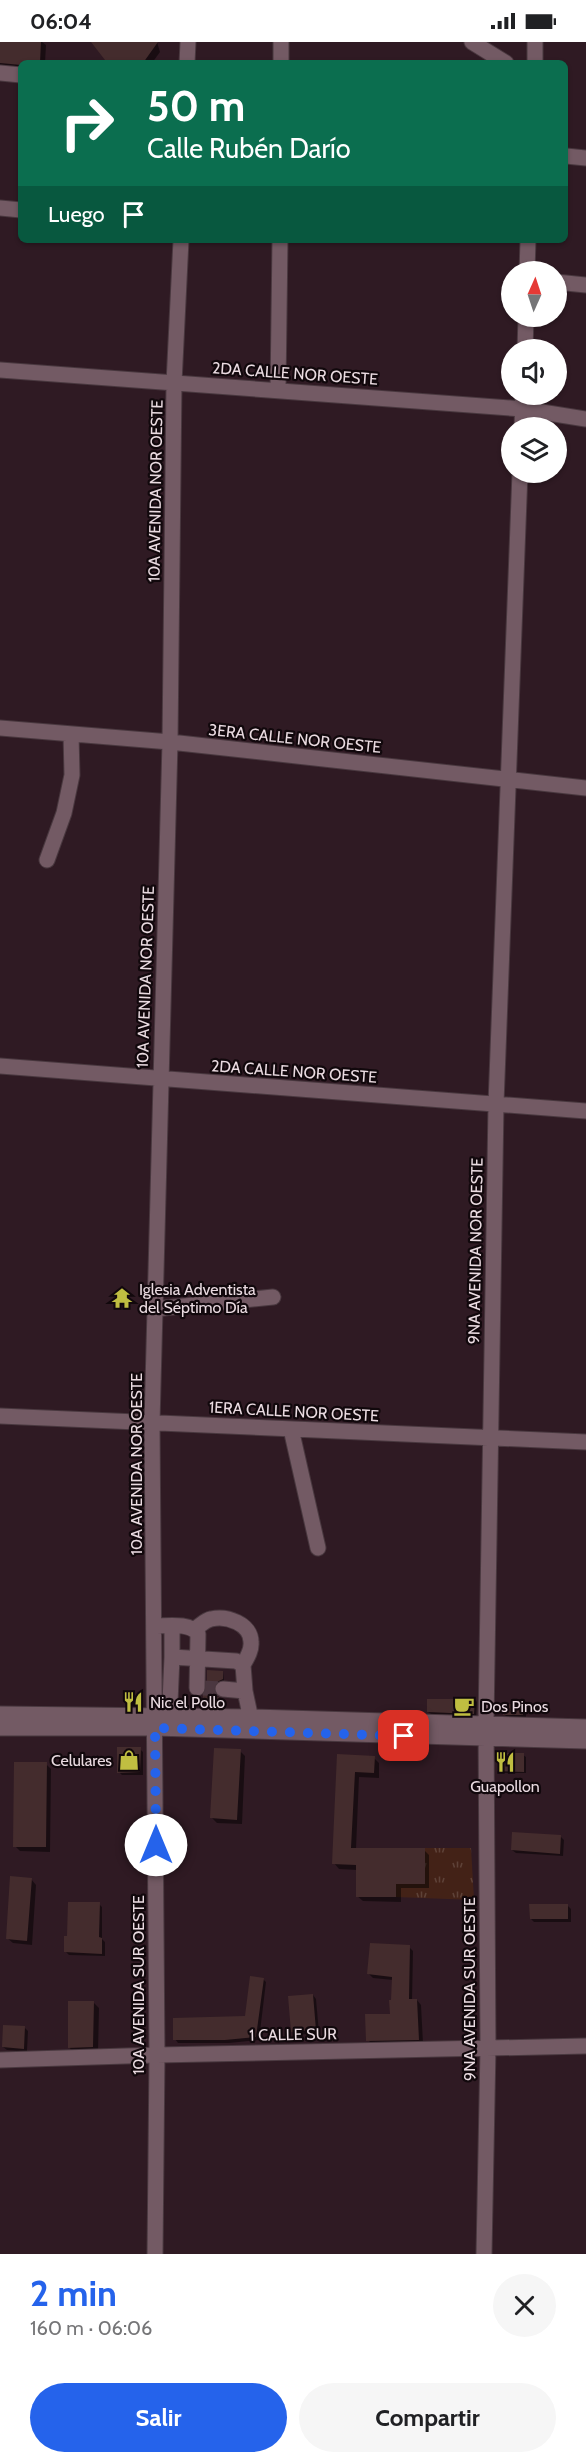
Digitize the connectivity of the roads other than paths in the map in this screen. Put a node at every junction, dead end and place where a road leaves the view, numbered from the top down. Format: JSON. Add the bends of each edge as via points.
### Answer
{"nodes":[{"id":1,"x":188,"y":42,"type":"edge"},
{"id":2,"x":281,"y":42,"type":"edge"},
{"id":3,"x":472,"y":42,"type":"edge"},
{"id":4,"x":535,"y":42,"type":"edge"},
{"id":5,"x":188,"y":60,"type":"edge"},
{"id":6,"x":281,"y":60,"type":"edge"},
{"id":7,"x":501,"y":60,"type":"edge"},
{"id":8,"x":535,"y":60,"type":"edge"},
{"id":9,"x":0,"y":73,"type":"edge"},
{"id":10,"x":18,"y":75,"type":"edge"},
{"id":11,"x":568,"y":156,"type":"edge"},
{"id":12,"x":586,"y":158,"type":"edge"},
{"id":13,"x":0,"y":208,"type":"edge"},
{"id":14,"x":18,"y":210,"type":"edge"},
{"id":15,"x":181,"y":243,"type":"edge"},
{"id":16,"x":280,"y":243,"type":"edge"},
{"id":17,"x":528,"y":243,"type":"edge"},
{"id":18,"x":527,"y":261,"type":"edge"},
{"id":19,"x":567,"y":283,"type":"edge"},
{"id":20,"x":586,"y":285,"type":"edge"},
{"id":21,"x":0,"y":370,"type":"edge"},
{"id":22,"x":174,"y":383,"type":"junction"},
{"id":23,"x":278,"y":390,"type":"junction"},
{"id":24,"x":501,"y":401,"type":"edge"},
{"id":25,"x":534,"y":405,"type":"edge"},
{"id":26,"x":586,"y":419,"type":"edge"},
{"id":27,"x":520,"y":483,"type":"edge"},
{"id":28,"x":0,"y":728,"type":"edge"},
{"id":29,"x":71,"y":734,"type":"junction"},
{"id":30,"x":170,"y":742,"type":"junction"},
{"id":31,"x":510,"y":779,"type":"junction"},
{"id":32,"x":586,"y":788,"type":"edge"},
{"id":33,"x":47,"y":860,"type":"dead end"},
{"id":34,"x":0,"y":1066,"type":"edge"},
{"id":35,"x":160,"y":1078,"type":"junction"},
{"id":36,"x":496,"y":1104,"type":"junction"},
{"id":37,"x":586,"y":1111,"type":"edge"},
{"id":38,"x":273,"y":1297,"type":"dead end"},
{"id":39,"x":154,"y":1310,"type":"junction"},
{"id":40,"x":0,"y":1416,"type":"edge"},
{"id":41,"x":152,"y":1423,"type":"junction"},
{"id":42,"x":291,"y":1429,"type":"junction"},
{"id":43,"x":490,"y":1438,"type":"junction"},
{"id":44,"x":586,"y":1442,"type":"edge"},
{"id":45,"x":318,"y":1548,"type":"dead end"},
{"id":46,"x":154,"y":1626,"type":"junction"},
{"id":47,"x":172,"y":1626,"type":"junction"},
{"id":48,"x":195,"y":1629,"type":"junction"},
{"id":49,"x":172,"y":1658,"type":"junction"},
{"id":50,"x":198,"y":1658,"type":"junction"},
{"id":51,"x":243,"y":1665,"type":"junction"},
{"id":52,"x":155,"y":1682,"type":"junction"},
{"id":53,"x":171,"y":1685,"type":"junction"},
{"id":54,"x":223,"y":1689,"type":"tunnel mouth"},
{"id":55,"x":245,"y":1691,"type":"junction"},
{"id":56,"x":0,"y":1714,"type":"edge"},
{"id":57,"x":29,"y":1721,"type":"junction"},
{"id":58,"x":162,"y":1722,"type":"junction"},
{"id":59,"x":252,"y":1724,"type":"junction"},
{"id":60,"x":586,"y":1727,"type":"edge"},
{"id":61,"x":0,"y":1728,"type":"edge"},
{"id":62,"x":486,"y":1730,"type":"junction"},
{"id":63,"x":563,"y":1733,"type":"junction"},
{"id":64,"x":586,"y":1742,"type":"edge"},
{"id":65,"x":586,"y":2046,"type":"edge"},
{"id":66,"x":488,"y":2048,"type":"junction"},
{"id":67,"x":157,"y":2055,"type":"junction"},
{"id":68,"x":0,"y":2060,"type":"edge"},
{"id":69,"x":154,"y":2254,"type":"edge"},
{"id":70,"x":484,"y":2254,"type":"edge"}],
"edges":[{"from":1,"to":5,"type":"street"},
{"from":2,"to":6,"type":"street"},
{"from":3,"to":7,"type":"street"},
{"from":4,"to":8,"type":"street"},
{"from":9,"to":10,"type":"street"},
{"from":11,"to":12,"type":"street"},
{"from":13,"to":14,"type":"street"},
{"from":15,"to":22,"type":"street","name":"10A AVENIDA NOR OESTE"},
{"from":16,"to":23,"type":"street"},
{"from":17,"to":18,"type":"street"},
{"from":19,"to":20,"type":"street"},
{"from":21,"to":22,"type":"street","name":"2DA CALLE NOR OESTE"},
{"from":22,"to":23,"type":"street","name":"2DA CALLE NOR OESTE"},
{"from":22,"to":30,"type":"street","name":"10A AVENIDA NOR OESTE"},
{"from":23,"to":24,"type":"street","name":"2DA CALLE NOR OESTE"},
{"from":25,"to":26,"type":"street","name":"2DA CALLE NOR OESTE"},
{"from":27,"to":31,"type":"street","name":"9NA AVENIDA NOR OESTE"},
{"from":28,"to":29,"type":"street","name":"3ERA CALLE NOR OESTE"},
{"from":29,"to":30,"type":"street","name":"3ERA CALLE NOR OESTE"},
{"from":29,"to":33,"type":"street","via":[[72,775],[64,813]]},
{"from":30,"to":31,"type":"street","name":"3ERA CALLE NOR OESTE"},
{"from":30,"to":35,"type":"street","name":"10A AVENIDA NOR OESTE"},
{"from":31,"to":32,"type":"street","name":"3ERA CALLE NOR OESTE"},
{"from":31,"to":36,"type":"street","name":"9NA AVENIDA NOR OESTE"},
{"from":34,"to":35,"type":"street","name":"2DA CALLE NOR OESTE"},
{"from":35,"to":36,"type":"street","name":"2DA CALLE NOR OESTE"},
{"from":35,"to":39,"type":"street","name":"10A AVENIDA NOR OESTE"},
{"from":36,"to":37,"type":"street","name":"2DA CALLE NOR OESTE"},
{"from":36,"to":43,"type":"street","name":"9NA AVENIDA NOR OESTE"},
{"from":38,"to":39,"type":"street"},
{"from":39,"to":41,"type":"street","name":"10A AVENIDA NOR OESTE"},
{"from":40,"to":41,"type":"street","name":"1ERA CALLE NOR OESTE"},
{"from":41,"to":42,"type":"street","name":"1ERA CALLE NOR OESTE"},
{"from":41,"to":46,"type":"street","name":"10A AVENIDA NOR OESTE"},
{"from":42,"to":43,"type":"street","name":"1ERA CALLE NOR OESTE"},
{"from":42,"to":45,"type":"street"},
{"from":43,"to":44,"type":"street","name":"1ERA CALLE NOR OESTE"},
{"from":43,"to":62,"type":"street","name":"9NA AVENIDA NOR OESTE"},
{"from":46,"to":47,"type":"street"},
{"from":46,"to":52,"type":"street","name":"10A AVENIDA NOR OESTE"},
{"from":47,"to":48,"type":"street"},
{"from":47,"to":49,"type":"street"},
{"from":48,"to":50,"type":"street"},
{"from":48,"to":51,"type":"street","via":[[208,1619],[219,1618],[232,1619],[248,1630],[252,1642]]},
{"from":49,"to":50,"type":"street"},
{"from":49,"to":53,"type":"street"},
{"from":50,"to":51,"type":"street"},
{"from":50,"to":53,"type":"street","via":[[200,1688]]},
{"from":51,"to":55,"type":"street"},
{"from":52,"to":53,"type":"street"},
{"from":52,"to":58,"type":"street","name":"10A AVENIDA NOR OESTE"},
{"from":53,"to":58,"type":"street"},
{"from":54,"to":55,"type":"street"},
{"from":55,"to":59,"type":"street"},
{"from":56,"to":57,"type":"street"},
{"from":57,"to":58,"type":"street"},
{"from":57,"to":61,"type":"street"},
{"from":58,"to":59,"type":"street"},
{"from":58,"to":67,"type":"street","name":"10A AVENIDA SUR OESTE"},
{"from":59,"to":62,"type":"street"},
{"from":60,"to":63,"type":"street"},
{"from":62,"to":63,"type":"street"},
{"from":62,"to":66,"type":"street","name":"9NA AVENIDA SUR OESTE"},
{"from":63,"to":64,"type":"street"},
{"from":65,"to":66,"type":"street","name":"1 CALLE SUR"},
{"from":66,"to":67,"type":"street","name":"1 CALLE SUR"},
{"from":66,"to":70,"type":"street","name":"9NA AVENIDA SUR OESTE"},
{"from":67,"to":68,"type":"street","name":"1 CALLE SUR"},
{"from":67,"to":69,"type":"street","name":"10A AVENIDA SUR OESTE"}]}
